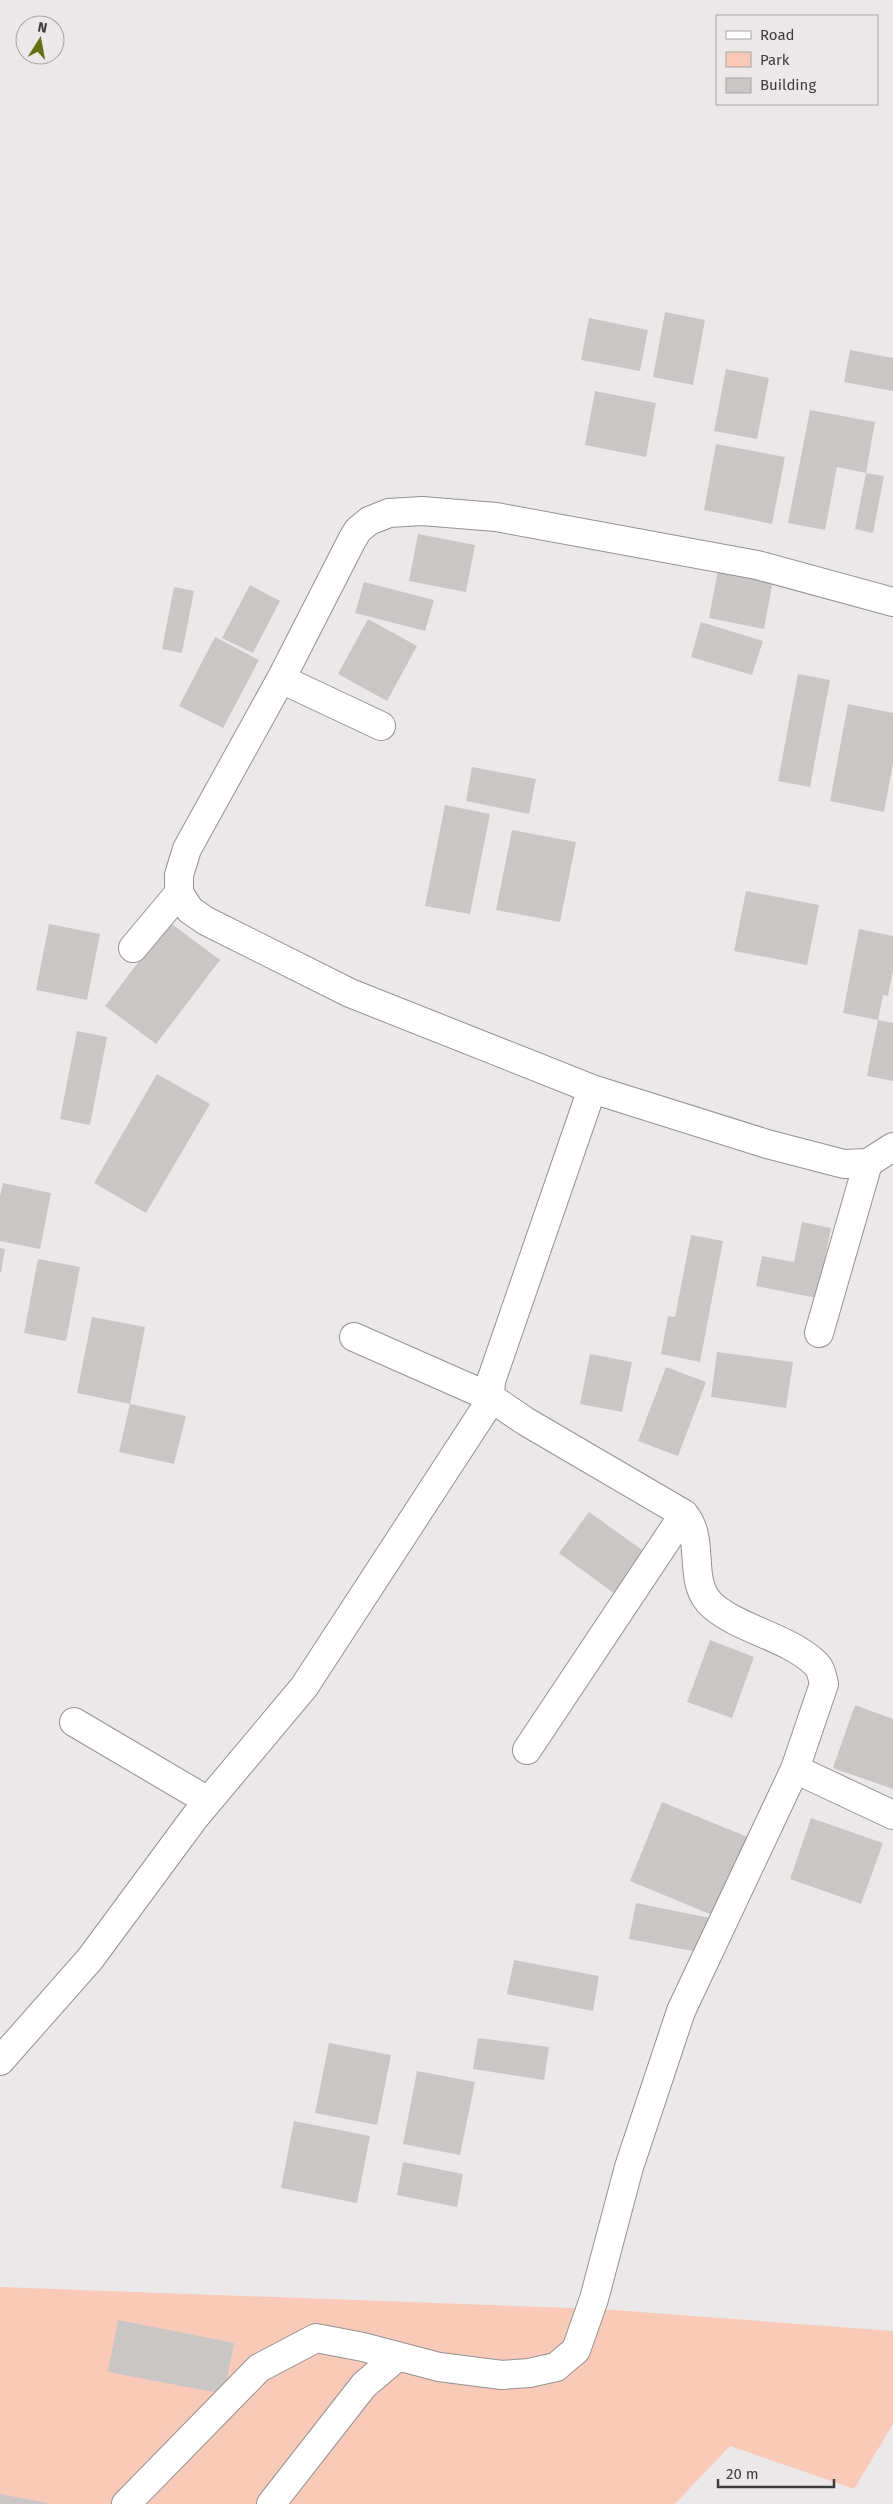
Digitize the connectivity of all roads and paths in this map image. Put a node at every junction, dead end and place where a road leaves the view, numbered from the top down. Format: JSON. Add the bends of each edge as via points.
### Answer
{"nodes":[{"id":1,"x":893,"y":602,"type":"edge"},
{"id":2,"x":281,"y":679,"type":"junction"},
{"id":3,"x":381,"y":726,"type":"dead end"},
{"id":4,"x":179,"y":893,"type":"junction"},
{"id":5,"x":133,"y":948,"type":"dead end"},
{"id":6,"x":592,"y":1089,"type":"junction"},
{"id":7,"x":893,"y":1147,"type":"edge"},
{"id":8,"x":868,"y":1163,"type":"junction"},
{"id":9,"x":819,"y":1333,"type":"dead end"},
{"id":10,"x":354,"y":1337,"type":"dead end"},
{"id":11,"x":490,"y":1397,"type":"junction"},
{"id":12,"x":684,"y":1514,"type":"junction"},
{"id":13,"x":74,"y":1722,"type":"dead end"},
{"id":14,"x":527,"y":1750,"type":"dead end"},
{"id":15,"x":796,"y":1770,"type":"junction"},
{"id":16,"x":208,"y":1801,"type":"junction"},
{"id":17,"x":893,"y":1815,"type":"edge"},
{"id":18,"x":0,"y":2061,"type":"edge"},
{"id":19,"x":397,"y":2358,"type":"junction"},
{"id":20,"x":126,"y":2504,"type":"edge"},
{"id":21,"x":271,"y":2504,"type":"edge"}],
"edges":[{"from":1,"to":2,"type":"street","via":[[757,565],[496,517],[422,511],[389,514],[377,516],[358,530]]},
{"from":2,"to":3,"type":"street"},
{"from":2,"to":4,"type":"street","via":[[186,849],[179,875]]},
{"from":4,"to":5,"type":"street"},
{"from":4,"to":6,"type":"street","via":[[190,910],[206,921],[350,993]]},
{"from":6,"to":8,"type":"street","via":[[768,1144],[844,1164]]},
{"from":6,"to":11,"type":"street","via":[[491,1380]]},
{"from":7,"to":8,"type":"street"},
{"from":8,"to":9,"type":"street"},
{"from":10,"to":11,"type":"street"},
{"from":11,"to":12,"type":"street"},
{"from":11,"to":16,"type":"street","via":[[304,1687]]},
{"from":12,"to":14,"type":"street"},
{"from":12,"to":15,"type":"street","via":[[691,1522],[696,1539],[701,1590],[712,1605],[733,1620],[795,1650],[816,1663],[822,1672],[824,1684]]},
{"from":13,"to":16,"type":"street"},
{"from":15,"to":17,"type":"street"},
{"from":15,"to":19,"type":"street","via":[[681,2010],[629,2166],[594,2299],[576,2350],[556,2367],[502,2375]]},
{"from":16,"to":18,"type":"street","via":[[90,1959]]},
{"from":19,"to":20,"type":"street","via":[[363,2347],[316,2338],[259,2368]]},
{"from":19,"to":21,"type":"street","via":[[364,2385]]}]}
